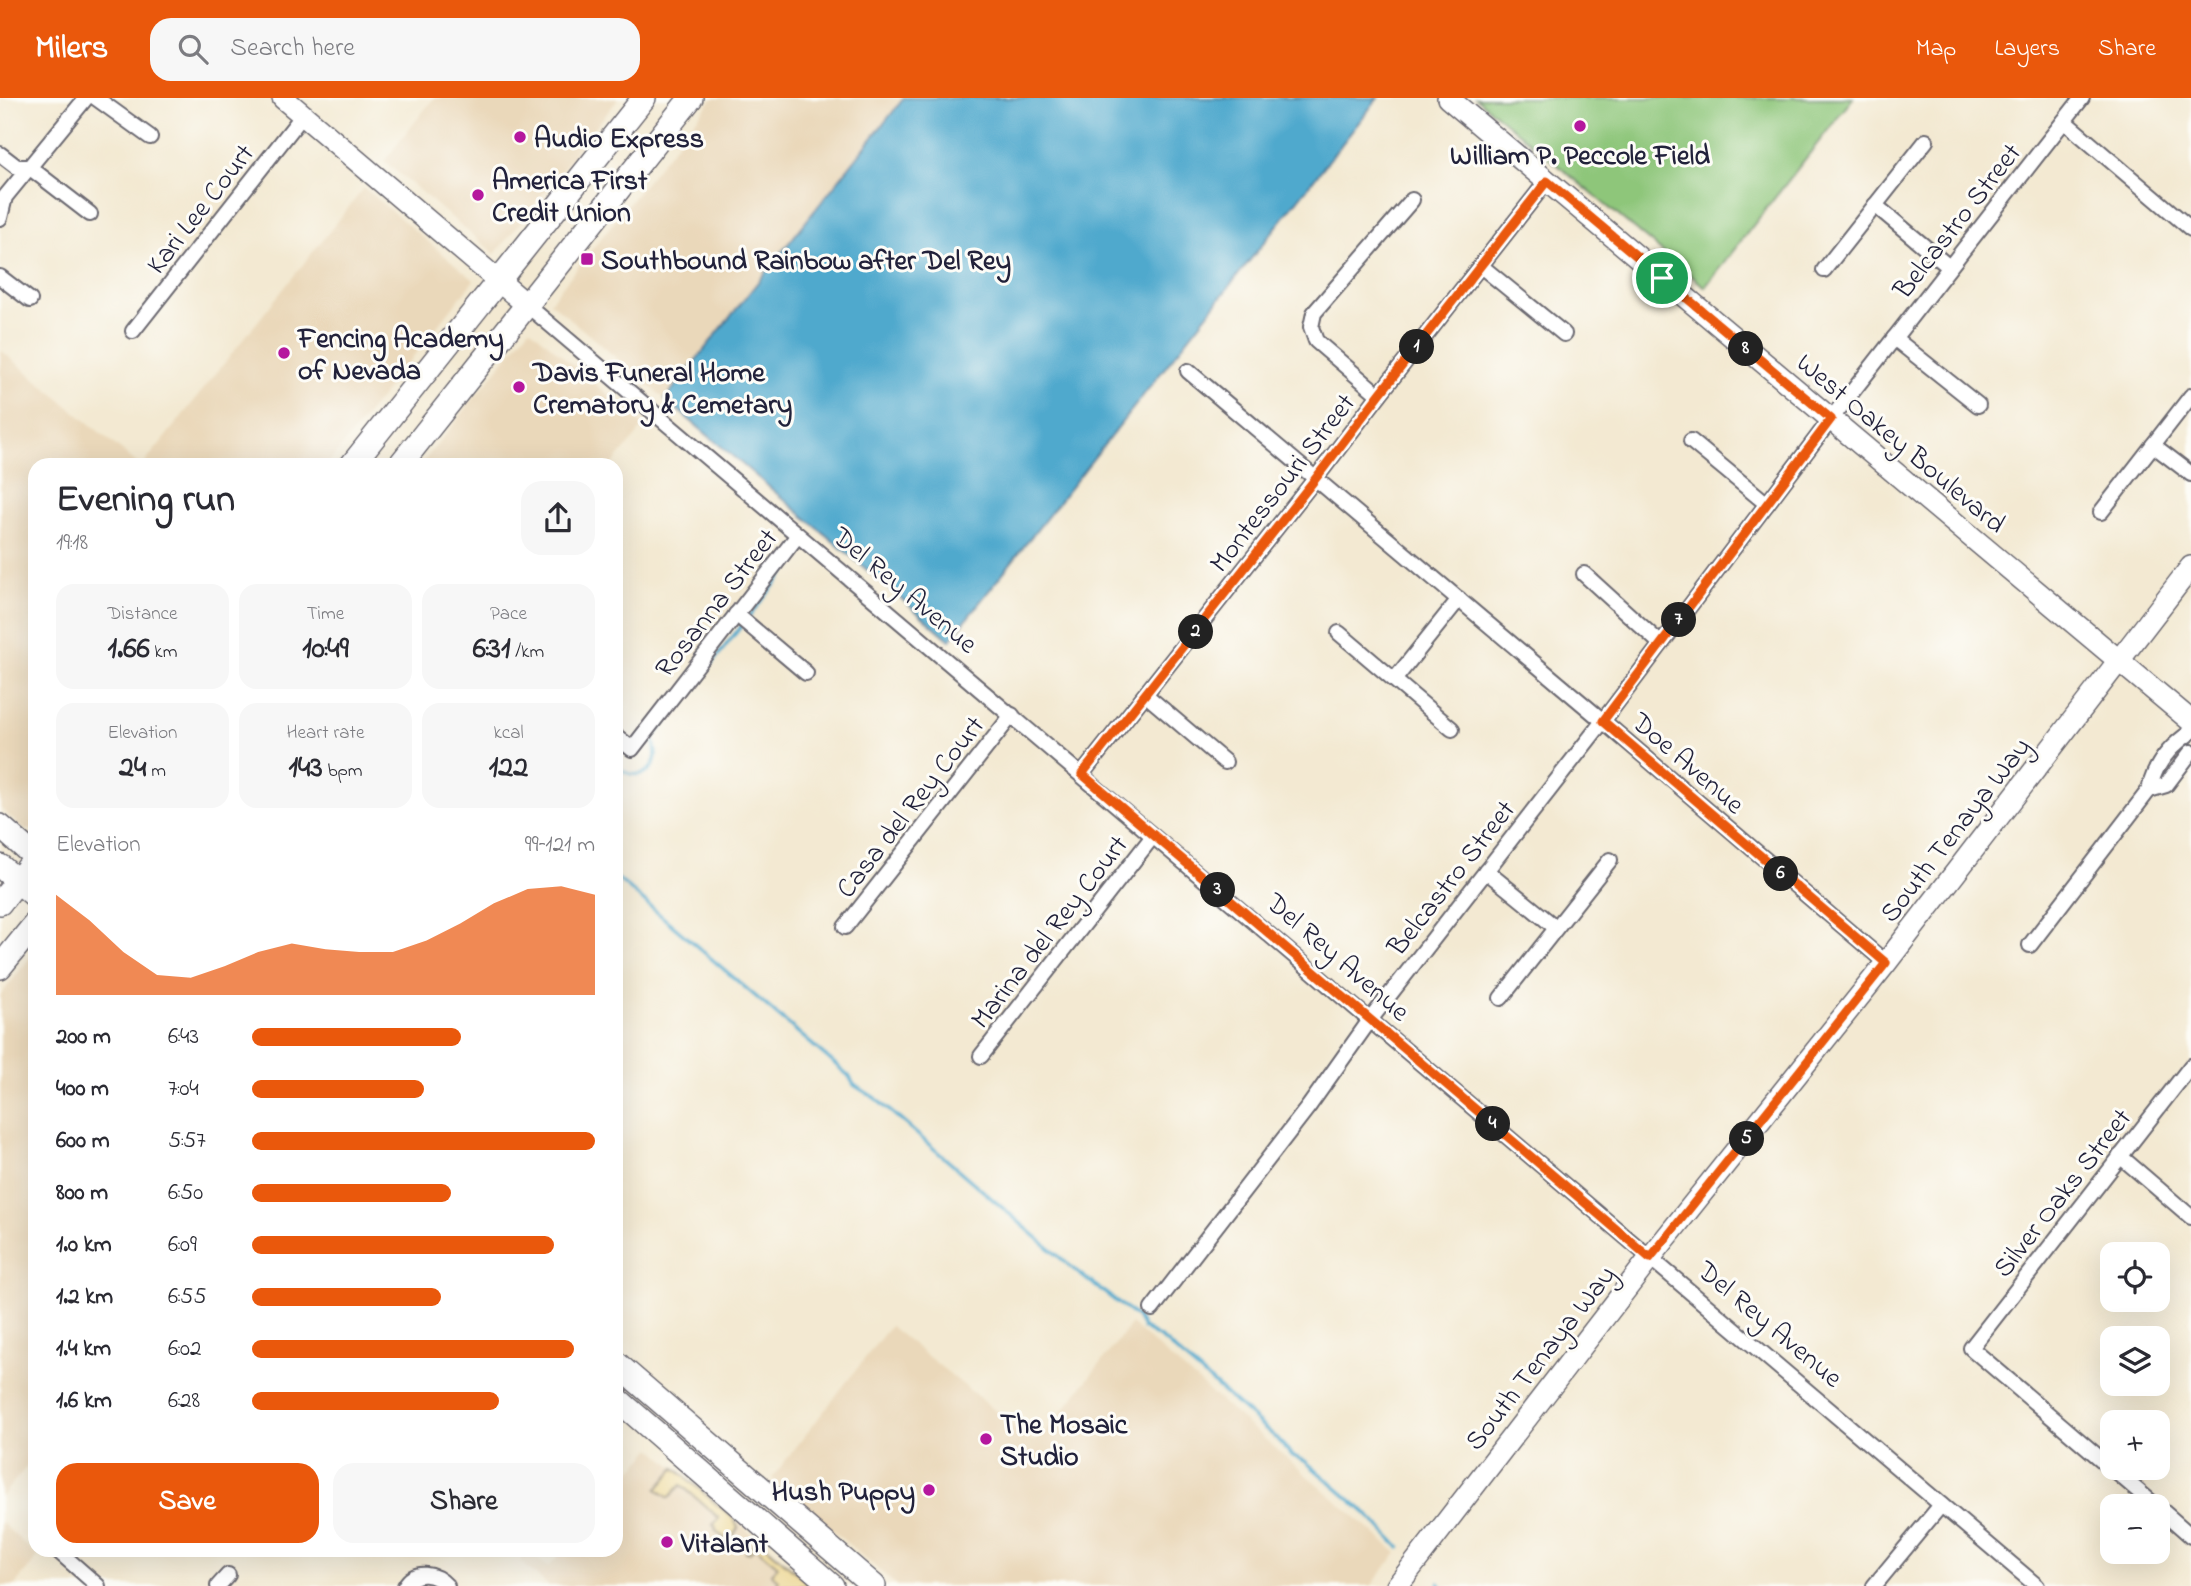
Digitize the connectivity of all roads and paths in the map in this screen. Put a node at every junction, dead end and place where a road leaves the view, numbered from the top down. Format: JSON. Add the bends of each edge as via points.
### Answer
{"nodes":[{"id":1,"x":86,"y":98,"type":"edge"},
{"id":2,"x":96,"y":98,"type":"edge"},
{"id":3,"x":124,"y":98,"type":"edge"},
{"id":4,"x":283,"y":98,"type":"edge"},
{"id":5,"x":644,"y":98,"type":"edge"},
{"id":6,"x":691,"y":98,"type":"edge"},
{"id":7,"x":1448,"y":98,"type":"edge"},
{"id":8,"x":2082,"y":98,"type":"edge"},
{"id":9,"x":114,"y":110,"type":"junction"},
{"id":10,"x":303,"y":115,"type":"junction"},
{"id":11,"x":2064,"y":121,"type":"junction"},
{"id":12,"x":150,"y":137,"type":"dead end"},
{"id":13,"x":1926,"y":141,"type":"dead end"},
{"id":14,"x":0,"y":154,"type":"edge"},
{"id":15,"x":29,"y":167,"type":"junction"},
{"id":16,"x":1547,"y":181,"type":"junction"},
{"id":17,"x":1412,"y":200,"type":"dead end"},
{"id":18,"x":1875,"y":205,"type":"junction"},
{"id":19,"x":90,"y":214,"type":"dead end"},
{"id":20,"x":0,"y":218,"type":"edge"},
{"id":21,"x":2191,"y":229,"type":"edge"},
{"id":22,"x":1481,"y":266,"type":"junction"},
{"id":23,"x":1949,"y":267,"type":"junction"},
{"id":24,"x":1824,"y":270,"type":"dead end"},
{"id":25,"x":0,"y":277,"type":"edge"},
{"id":26,"x":499,"y":281,"type":"junction"},
{"id":27,"x":30,"y":300,"type":"dead end"},
{"id":28,"x":527,"y":305,"type":"junction"},
{"id":29,"x":133,"y":331,"type":"dead end"},
{"id":30,"x":1564,"y":334,"type":"dead end"},
{"id":31,"x":1894,"y":338,"type":"junction"},
{"id":32,"x":1188,"y":371,"type":"dead end"},
{"id":33,"x":1379,"y":395,"type":"junction"},
{"id":34,"x":2191,"y":396,"type":"edge"},
{"id":35,"x":1978,"y":405,"type":"dead end"},
{"id":36,"x":1831,"y":419,"type":"junction"},
{"id":37,"x":1691,"y":441,"type":"dead end"},
{"id":38,"x":2152,"y":445,"type":"junction"},
{"id":39,"x":358,"y":458,"type":"edge"},
{"id":40,"x":405,"y":458,"type":"edge"},
{"id":41,"x":2191,"y":474,"type":"edge"},
{"id":42,"x":1316,"y":478,"type":"junction"},
{"id":43,"x":1767,"y":504,"type":"junction"},
{"id":44,"x":2101,"y":512,"type":"dead end"},
{"id":45,"x":798,"y":535,"type":"junction"},
{"id":46,"x":2191,"y":568,"type":"edge"},
{"id":47,"x":1584,"y":574,"type":"dead end"},
{"id":48,"x":1459,"y":600,"type":"junction"},
{"id":49,"x":736,"y":614,"type":"junction"},
{"id":50,"x":1339,"y":633,"type":"dead end"},
{"id":51,"x":1661,"y":644,"type":"junction"},
{"id":52,"x":2120,"y":661,"type":"junction"},
{"id":53,"x":806,"y":673,"type":"dead end"},
{"id":54,"x":1395,"y":679,"type":"junction"},
{"id":55,"x":1146,"y":695,"type":"junction"},
{"id":56,"x":1012,"y":715,"type":"junction"},
{"id":57,"x":1603,"y":721,"type":"junction"},
{"id":58,"x":2191,"y":721,"type":"edge"},
{"id":59,"x":1452,"y":729,"type":"dead end"},
{"id":60,"x":2191,"y":732,"type":"edge"},
{"id":61,"x":623,"y":742,"type":"edge"},
{"id":62,"x":2191,"y":752,"type":"edge"},
{"id":63,"x":1225,"y":762,"type":"dead end"},
{"id":64,"x":1082,"y":774,"type":"junction"},
{"id":65,"x":2149,"y":790,"type":"junction"},
{"id":66,"x":0,"y":826,"type":"edge"},
{"id":67,"x":1153,"y":836,"type":"junction"},
{"id":68,"x":28,"y":852,"type":"edge"},
{"id":69,"x":1610,"y":860,"type":"dead end"},
{"id":70,"x":0,"y":866,"type":"edge"},
{"id":71,"x":1486,"y":871,"type":"junction"},
{"id":72,"x":26,"y":888,"type":"edge"},
{"id":73,"x":0,"y":903,"type":"edge"},
{"id":74,"x":845,"y":927,"type":"dead end"},
{"id":75,"x":1555,"y":928,"type":"junction"},
{"id":76,"x":28,"y":933,"type":"edge"},
{"id":77,"x":2030,"y":945,"type":"dead end"},
{"id":78,"x":1886,"y":963,"type":"junction"},
{"id":79,"x":0,"y":967,"type":"edge"},
{"id":80,"x":1501,"y":998,"type":"dead end"},
{"id":81,"x":1370,"y":1020,"type":"junction"},
{"id":82,"x":981,"y":1056,"type":"dead end"},
{"id":83,"x":2191,"y":1066,"type":"edge"},
{"id":84,"x":2120,"y":1156,"type":"junction"},
{"id":85,"x":2191,"y":1217,"type":"edge"},
{"id":86,"x":1650,"y":1258,"type":"junction"},
{"id":87,"x":1152,"y":1309,"type":"dead end"},
{"id":88,"x":623,"y":1369,"type":"edge"},
{"id":89,"x":623,"y":1404,"type":"edge"},
{"id":90,"x":2142,"y":1494,"type":"edge"},
{"id":91,"x":1941,"y":1505,"type":"junction"},
{"id":92,"x":2170,"y":1518,"type":"edge"},
{"id":93,"x":2191,"y":1536,"type":"edge"},
{"id":94,"x":65,"y":1557,"type":"edge"},
{"id":95,"x":98,"y":1586,"type":"edge"},
{"id":96,"x":405,"y":1586,"type":"edge"},
{"id":97,"x":447,"y":1586,"type":"edge"},
{"id":98,"x":832,"y":1586,"type":"edge"},
{"id":99,"x":874,"y":1586,"type":"edge"},
{"id":100,"x":1397,"y":1586,"type":"edge"},
{"id":101,"x":1874,"y":1586,"type":"edge"},
{"id":102,"x":2037,"y":1586,"type":"edge"}],
"edges":[{"from":1,"to":15,"type":"street"},
{"from":2,"to":9,"type":"street"},
{"from":3,"to":9,"type":"street"},
{"from":4,"to":10,"type":"street","name":"Del Rey Avenue"},
{"from":5,"to":26,"type":"main road"},
{"from":6,"to":28,"type":"main road"},
{"from":7,"to":16,"type":"street","name":"West Oakey Boulevard"},
{"from":8,"to":11,"type":"street","name":"Belcastro Street"},
{"from":9,"to":12,"type":"street"},
{"from":10,"to":26,"type":"street","name":"Del Rey Avenue"},
{"from":10,"to":29,"type":"street","name":"Kari Lee Court"},
{"from":11,"to":21,"type":"street"},
{"from":11,"to":23,"type":"street","name":"Belcastro Street"},
{"from":13,"to":18,"type":"street"},
{"from":14,"to":15,"type":"street","via":[[17,167]]},
{"from":15,"to":19,"type":"street"},
{"from":15,"to":20,"type":"street","via":[[5,197]]},
{"from":16,"to":22,"type":"street","name":"Montessouri Street"},
{"from":16,"to":36,"type":"street","name":"West Oakey Boulevard"},
{"from":17,"to":33,"type":"street","via":[[1314,313],[1311,327],[1316,341]]},
{"from":18,"to":23,"type":"street"},
{"from":18,"to":24,"type":"street"},
{"from":22,"to":30,"type":"street"},
{"from":22,"to":33,"type":"street","name":"Montessouri Street"},
{"from":23,"to":31,"type":"street","name":"Belcastro Street"},
{"from":25,"to":27,"type":"street"},
{"from":26,"to":28,"type":"street","name":"Del Rey Avenue"},
{"from":26,"to":39,"type":"main road"},
{"from":28,"to":40,"type":"main road"},
{"from":28,"to":45,"type":"street","name":"Del Rey Avenue"},
{"from":31,"to":35,"type":"street","name":"Belcastro Street"},
{"from":31,"to":36,"type":"street","name":"Belcastro Street"},
{"from":32,"to":42,"type":"street","name":"Doe Avenue"},
{"from":33,"to":42,"type":"street","name":"Montessouri Street"},
{"from":34,"to":38,"type":"street"},
{"from":36,"to":43,"type":"street","name":"Belcastro Street"},
{"from":36,"to":52,"type":"street","name":"West Oakey Boulevard"},
{"from":37,"to":43,"type":"street"},
{"from":38,"to":41,"type":"street"},
{"from":38,"to":44,"type":"street"},
{"from":42,"to":48,"type":"street","name":"Doe Avenue"},
{"from":42,"to":55,"type":"street","name":"Montessouri Street"},
{"from":43,"to":51,"type":"street","name":"Belcastro Street"},
{"from":45,"to":49,"type":"street","name":"Rosanna Street"},
{"from":45,"to":56,"type":"street","name":"Del Rey Avenue"},
{"from":46,"to":52,"type":"street","name":"South Tenaya Way"},
{"from":47,"to":51,"type":"street"},
{"from":48,"to":54,"type":"street"},
{"from":48,"to":57,"type":"street","name":"Doe Avenue"},
{"from":49,"to":53,"type":"street"},
{"from":49,"to":61,"type":"street","name":"Rosanna Street","via":[[632,749]]},
{"from":50,"to":54,"type":"street"},
{"from":51,"to":57,"type":"street","name":"Belcastro Street"},
{"from":52,"to":58,"type":"street","name":"West Oakey Boulevard"},
{"from":52,"to":78,"type":"street","name":"South Tenaya Way"},
{"from":54,"to":59,"type":"street"},
{"from":55,"to":63,"type":"street"},
{"from":55,"to":64,"type":"street","name":"Montessouri Street"},
{"from":56,"to":64,"type":"street","name":"Del Rey Avenue"},
{"from":56,"to":74,"type":"street","name":"Casa del Rey Court"},
{"from":57,"to":71,"type":"street","name":"Belcastro Street"},
{"from":57,"to":78,"type":"street","name":"Doe Avenue"},
{"from":60,"to":65,"type":"street","via":[[2177,741],[2152,774]]},
{"from":62,"to":65,"type":"street","via":[[2166,785]]},
{"from":64,"to":67,"type":"street","name":"Del Rey Avenue"},
{"from":65,"to":77,"type":"street"},
{"from":66,"to":68,"type":"main road"},
{"from":67,"to":81,"type":"street","name":"Del Rey Avenue"},
{"from":67,"to":82,"type":"street","name":"Marina del Rey Court"},
{"from":69,"to":75,"type":"street"},
{"from":70,"to":72,"type":"main road"},
{"from":71,"to":75,"type":"street"},
{"from":71,"to":81,"type":"street","name":"Belcastro Street"},
{"from":72,"to":73,"type":"main road"},
{"from":75,"to":80,"type":"street"},
{"from":76,"to":79,"type":"main road"},
{"from":78,"to":86,"type":"street","name":"South Tenaya Way"},
{"from":81,"to":86,"type":"street","name":"Del Rey Avenue"},
{"from":81,"to":87,"type":"street","name":"Belcastro Street"},
{"from":83,"to":84,"type":"street","name":"Silver Oaks Street"},
{"from":84,"to":85,"type":"street"},
{"from":84,"to":90,"type":"street","name":"Silver Oaks Street","via":[[1971,1348]]},
{"from":86,"to":91,"type":"street","name":"Del Rey Avenue"},
{"from":86,"to":100,"type":"street","name":"South Tenaya Way"},
{"from":88,"to":99,"type":"main road"},
{"from":89,"to":98,"type":"main road"},
{"from":91,"to":101,"type":"street"},
{"from":91,"to":102,"type":"street","name":"Del Rey Avenue"},
{"from":92,"to":93,"type":"street"},
{"from":94,"to":95,"type":"street"},
{"from":96,"to":97,"type":"street","via":[[409,1579],[424,1574],[440,1578]]}]}
